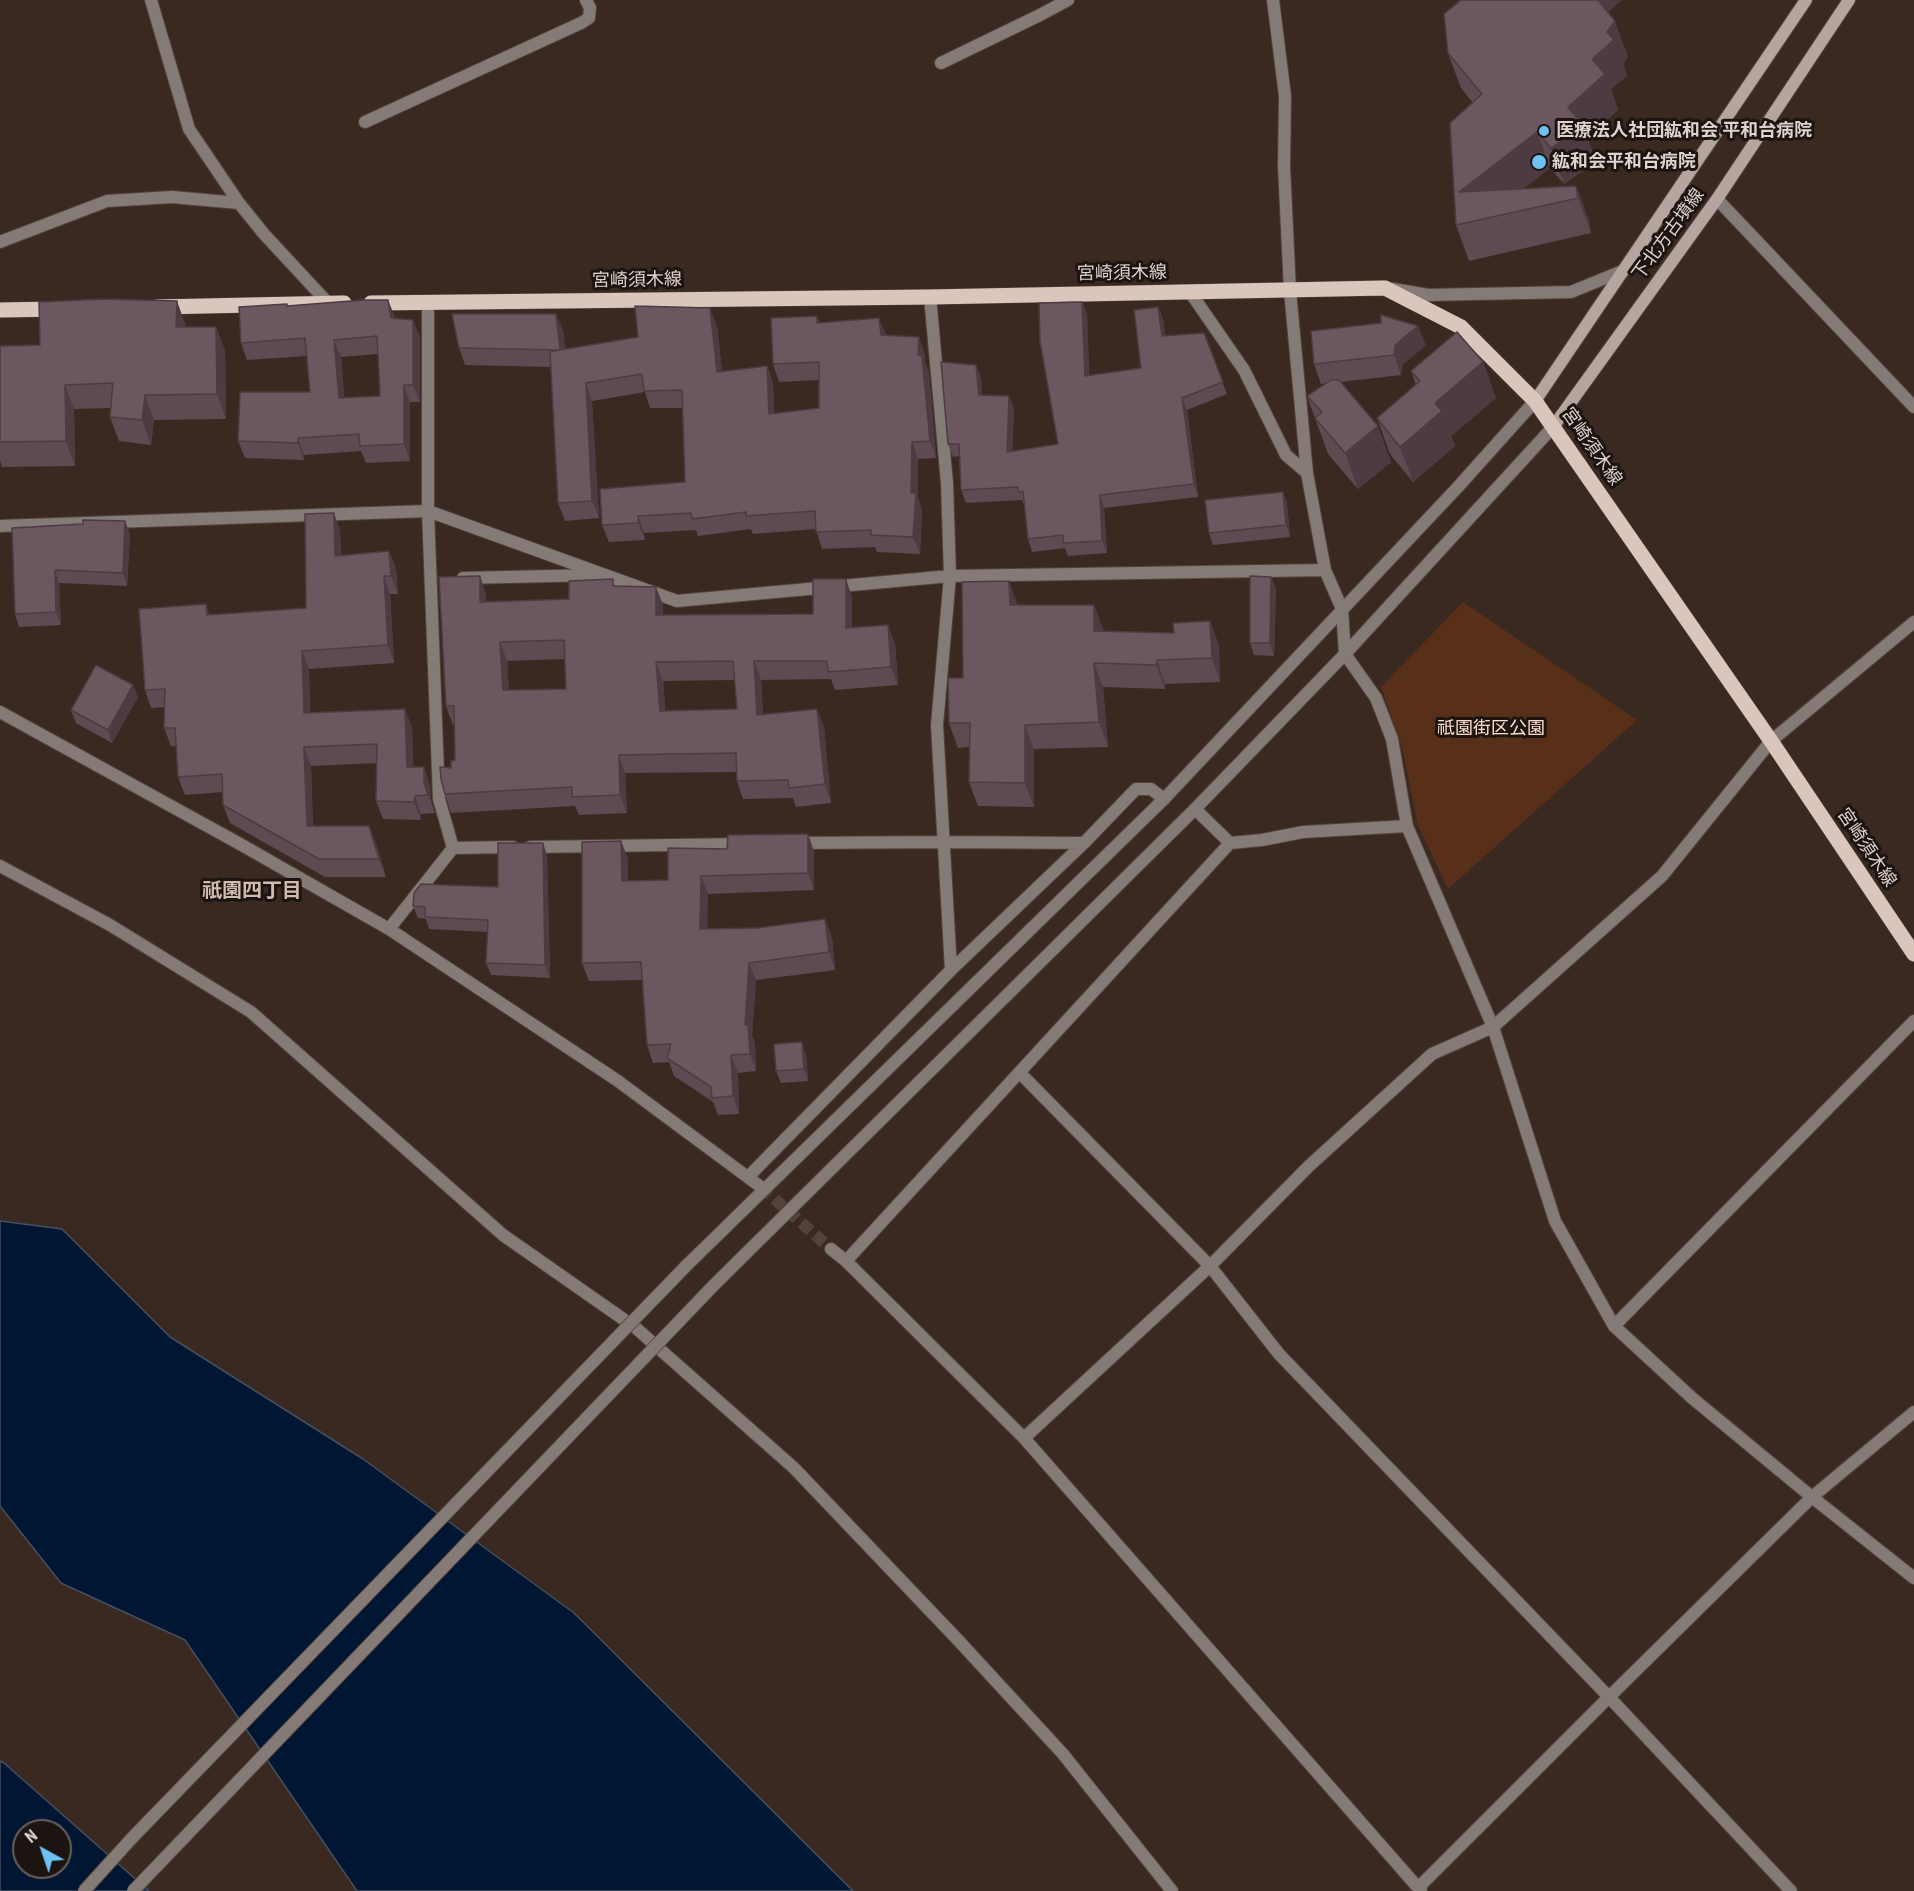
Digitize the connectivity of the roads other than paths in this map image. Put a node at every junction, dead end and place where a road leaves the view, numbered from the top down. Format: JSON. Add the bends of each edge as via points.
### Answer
{"nodes":[{"id":1,"x":151,"y":0,"type":"edge"},
{"id":2,"x":586,"y":0,"type":"edge"},
{"id":3,"x":1068,"y":0,"type":"edge"},
{"id":4,"x":1273,"y":0,"type":"edge"},
{"id":5,"x":1806,"y":0,"type":"edge"},
{"id":6,"x":1849,"y":0,"type":"edge"},
{"id":7,"x":941,"y":63,"type":"dead end"},
{"id":8,"x":365,"y":122,"type":"dead end"},
{"id":9,"x":1717,"y":199,"type":"junction"},
{"id":10,"x":239,"y":203,"type":"junction"},
{"id":11,"x":0,"y":242,"type":"edge"},
{"id":12,"x":1625,"y":270,"type":"junction"},
{"id":13,"x":1385,"y":288,"type":"junction"},
{"id":14,"x":1290,"y":291,"type":"junction"},
{"id":15,"x":1190,"y":292,"type":"junction"},
{"id":16,"x":930,"y":297,"type":"junction"},
{"id":17,"x":328,"y":303,"type":"junction"},
{"id":18,"x":428,"y":303,"type":"junction"},
{"id":19,"x":141,"y":307,"type":"edge"},
{"id":20,"x":72,"y":309,"type":"edge"},
{"id":21,"x":1,"y":310,"type":"edge"},
{"id":22,"x":1535,"y":401,"type":"junction"},
{"id":23,"x":1914,"y":407,"type":"edge"},
{"id":24,"x":1553,"y":427,"type":"junction"},
{"id":25,"x":1307,"y":473,"type":"junction"},
{"id":26,"x":428,"y":511,"type":"junction"},
{"id":27,"x":0,"y":526,"type":"edge"},
{"id":28,"x":1325,"y":570,"type":"junction"},
{"id":29,"x":603,"y":574,"type":"junction"},
{"id":30,"x":950,"y":576,"type":"junction"},
{"id":31,"x":442,"y":578,"type":"junction"},
{"id":32,"x":1342,"y":609,"type":"junction"},
{"id":33,"x":1914,"y":622,"type":"edge"},
{"id":34,"x":1345,"y":654,"type":"junction"},
{"id":35,"x":0,"y":712,"type":"edge"},
{"id":36,"x":1771,"y":741,"type":"junction"},
{"id":37,"x":1164,"y":799,"type":"junction"},
{"id":38,"x":1195,"y":809,"type":"junction"},
{"id":39,"x":1407,"y":826,"type":"junction"},
{"id":40,"x":944,"y":842,"type":"junction"},
{"id":41,"x":755,"y":843,"type":"edge"},
{"id":42,"x":778,"y":843,"type":"edge"},
{"id":43,"x":1084,"y":843,"type":"junction"},
{"id":44,"x":1230,"y":843,"type":"junction"},
{"id":45,"x":453,"y":848,"type":"junction"},
{"id":46,"x":0,"y":866,"type":"edge"},
{"id":47,"x":388,"y":929,"type":"junction"},
{"id":48,"x":1914,"y":954,"type":"edge"},
{"id":49,"x":951,"y":970,"type":"junction"},
{"id":50,"x":1914,"y":1021,"type":"edge"},
{"id":51,"x":1493,"y":1027,"type":"junction"},
{"id":52,"x":1020,"y":1073,"type":"junction"},
{"id":53,"x":748,"y":1176,"type":"junction"},
{"id":54,"x":761,"y":1187,"type":"tunnel mouth"},
{"id":55,"x":831,"y":1249,"type":"tunnel mouth"},
{"id":56,"x":846,"y":1261,"type":"junction"},
{"id":57,"x":1210,"y":1266,"type":"junction"},
{"id":58,"x":1614,"y":1326,"type":"junction"},
{"id":59,"x":1914,"y":1412,"type":"edge"},
{"id":60,"x":1024,"y":1438,"type":"junction"},
{"id":61,"x":1812,"y":1497,"type":"junction"},
{"id":62,"x":1914,"y":1578,"type":"edge"},
{"id":63,"x":1609,"y":1697,"type":"junction"},
{"id":64,"x":1419,"y":1889,"type":"edge"},
{"id":65,"x":84,"y":1891,"type":"edge"},
{"id":66,"x":134,"y":1891,"type":"edge"},
{"id":67,"x":1172,"y":1891,"type":"edge"},
{"id":68,"x":1791,"y":1891,"type":"edge"}],
"edges":[{"from":1,"to":10,"type":"street","via":[[189,129]]},
{"from":2,"to":8,"type":"street","via":[[589,18],[581,23]]},
{"from":3,"to":7,"type":"street"},
{"from":4,"to":14,"type":"street","via":[[1285,96]]},
{"from":5,"to":12,"type":"main road","name":"下北方古墳線"},
{"from":6,"to":9,"type":"main road","name":"下北方古墳線"},
{"from":9,"to":23,"type":"street"},
{"from":9,"to":24,"type":"main road","name":"下北方古墳線"},
{"from":10,"to":11,"type":"street","via":[[172,197],[107,201]]},
{"from":10,"to":17,"type":"street"},
{"from":12,"to":13,"type":"street","via":[[1571,292],[1428,294]]},
{"from":12,"to":22,"type":"main road","name":"下北方古墳線"},
{"from":13,"to":14,"type":"main road","name":"宮崎須木線"},
{"from":13,"to":22,"type":"main road","name":"宮崎須木線","via":[[1461,327]]},
{"from":14,"to":15,"type":"main road","name":"宮崎須木線"},
{"from":14,"to":25,"type":"street"},
{"from":15,"to":16,"type":"main road","name":"宮崎須木線"},
{"from":15,"to":25,"type":"street","via":[[1244,370],[1286,454]]},
{"from":16,"to":18,"type":"main road","name":"宮崎須木線"},
{"from":16,"to":30,"type":"street","via":[[947,483]]},
{"from":17,"to":18,"type":"main road","name":"宮崎須木線"},
{"from":17,"to":19,"type":"main road","name":"宮崎須木線"},
{"from":18,"to":26,"type":"street"},
{"from":20,"to":21,"type":"main road"},
{"from":22,"to":24,"type":"main road","name":"宮崎須木線"},
{"from":22,"to":32,"type":"street"},
{"from":24,"to":34,"type":"street"},
{"from":24,"to":36,"type":"main road","name":"宮崎須木線"},
{"from":25,"to":28,"type":"street"},
{"from":26,"to":27,"type":"street"},
{"from":26,"to":29,"type":"street"},
{"from":26,"to":31,"type":"street"},
{"from":28,"to":30,"type":"street"},
{"from":28,"to":32,"type":"street"},
{"from":29,"to":30,"type":"street","via":[[677,601]]},
{"from":29,"to":31,"type":"street"},
{"from":30,"to":40,"type":"street","via":[[936,725]]},
{"from":31,"to":45,"type":"street","via":[[439,799]]},
{"from":32,"to":34,"type":"street"},
{"from":32,"to":37,"type":"street"},
{"from":33,"to":36,"type":"street"},
{"from":34,"to":38,"type":"street"},
{"from":34,"to":39,"type":"street","via":[[1376,698],[1392,739]]},
{"from":35,"to":47,"type":"street"},
{"from":36,"to":48,"type":"main road","name":"宮崎須木線"},
{"from":36,"to":51,"type":"street","via":[[1662,876]]},
{"from":37,"to":43,"type":"street","via":[[1151,789],[1136,789]]},
{"from":37,"to":65,"type":"street","bridge":true,"via":[[686,1266]]},
{"from":38,"to":44,"type":"street"},
{"from":38,"to":66,"type":"street","bridge":true,"via":[[714,1285]]},
{"from":39,"to":44,"type":"street","via":[[1303,832]]},
{"from":39,"to":51,"type":"street"},
{"from":40,"to":42,"type":"street"},
{"from":40,"to":43,"type":"street"},
{"from":40,"to":49,"type":"street"},
{"from":41,"to":45,"type":"street"},
{"from":43,"to":49,"type":"street"},
{"from":44,"to":52,"type":"street"},
{"from":45,"to":47,"type":"street"},
{"from":46,"to":67,"type":"street","via":[[110,925],[251,1012],[503,1235],[636,1328],[794,1468],[958,1640],[1063,1754]]},
{"from":47,"to":53,"type":"street","via":[[618,1081]]},
{"from":49,"to":53,"type":"street"},
{"from":50,"to":58,"type":"street"},
{"from":51,"to":57,"type":"street","via":[[1432,1054],[1309,1166]]},
{"from":51,"to":58,"type":"street","via":[[1555,1221]]},
{"from":52,"to":56,"type":"street"},
{"from":52,"to":57,"type":"street"},
{"from":53,"to":54,"type":"street"},
{"from":55,"to":56,"type":"street"},
{"from":56,"to":60,"type":"street"},
{"from":57,"to":60,"type":"street"},
{"from":57,"to":63,"type":"street","via":[[1279,1354]]},
{"from":58,"to":61,"type":"street","via":[[1691,1397]]},
{"from":59,"to":61,"type":"street"},
{"from":60,"to":64,"type":"street"},
{"from":61,"to":62,"type":"street"},
{"from":61,"to":63,"type":"street"},
{"from":63,"to":64,"type":"street"},
{"from":63,"to":68,"type":"street"}]}
